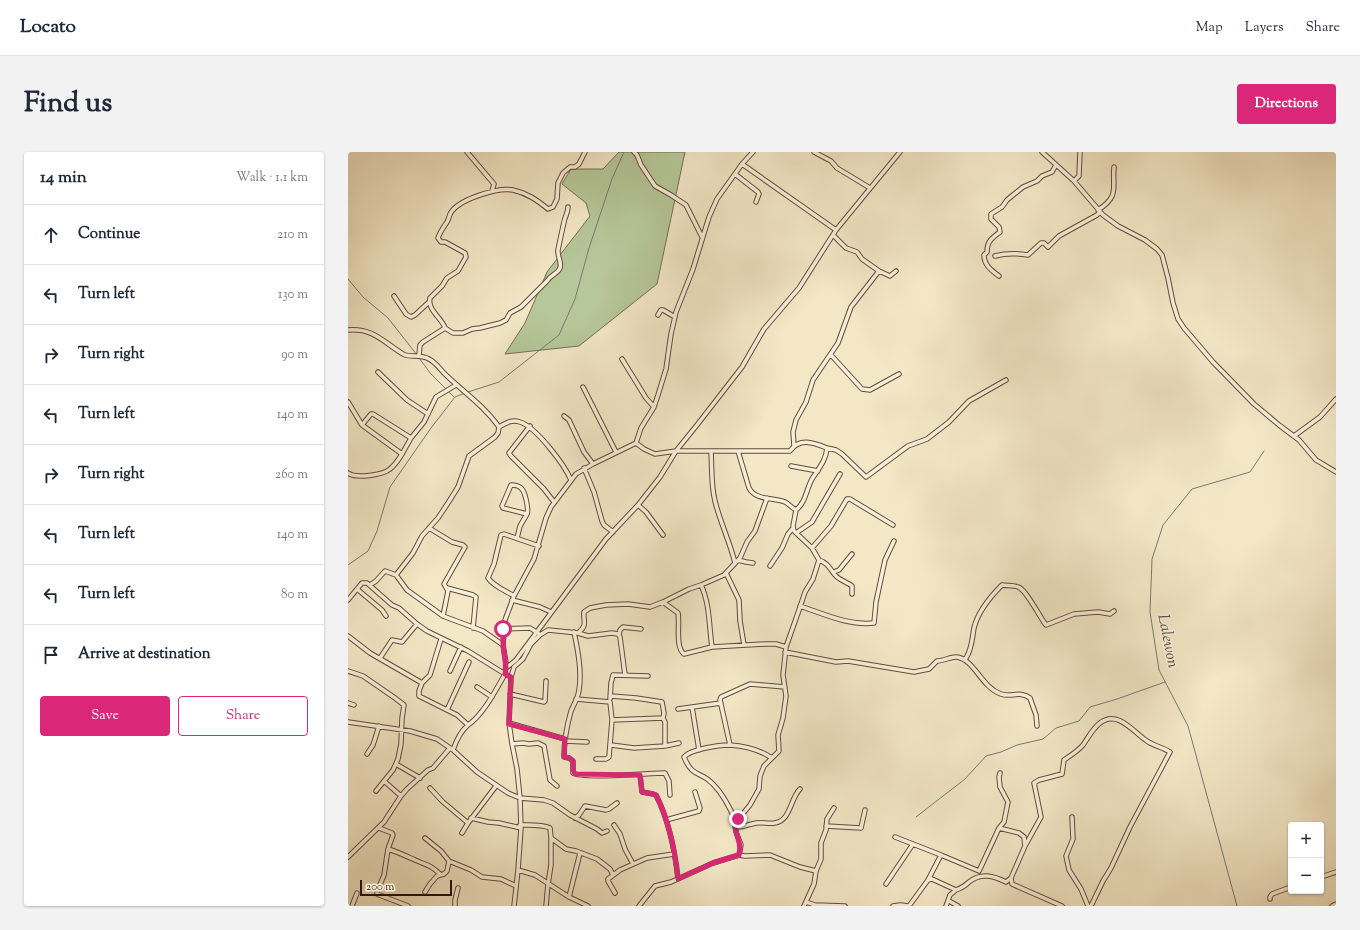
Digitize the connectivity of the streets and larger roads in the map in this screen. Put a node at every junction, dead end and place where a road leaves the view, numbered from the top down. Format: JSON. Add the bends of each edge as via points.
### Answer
{"nodes":[{"id":1,"x":467,"y":152,"type":"edge"},
{"id":2,"x":585,"y":152,"type":"edge"},
{"id":3,"x":634,"y":152,"type":"edge"},
{"id":4,"x":753,"y":152,"type":"edge"},
{"id":5,"x":814,"y":152,"type":"edge"},
{"id":6,"x":900,"y":152,"type":"edge"},
{"id":7,"x":1042,"y":152,"type":"edge"},
{"id":8,"x":1080,"y":152,"type":"edge"},
{"id":9,"x":742,"y":164,"type":"junction"},
{"id":10,"x":1056,"y":165,"type":"junction"},
{"id":11,"x":1114,"y":167,"type":"dead end"},
{"id":12,"x":736,"y":174,"type":"junction"},
{"id":13,"x":1074,"y":181,"type":"junction"},
{"id":14,"x":870,"y":188,"type":"junction"},
{"id":15,"x":492,"y":192,"type":"junction"},
{"id":16,"x":756,"y":202,"type":"dead end"},
{"id":17,"x":568,"y":207,"type":"dead end"},
{"id":18,"x":1099,"y":211,"type":"junction"},
{"id":19,"x":836,"y":230,"type":"junction"},
{"id":20,"x":833,"y":235,"type":"junction"},
{"id":21,"x":702,"y":237,"type":"junction"},
{"id":22,"x":995,"y":256,"type":"dead end"},
{"id":23,"x":879,"y":271,"type":"junction"},
{"id":24,"x":896,"y":271,"type":"dead end"},
{"id":25,"x":998,"y":276,"type":"dead end"},
{"id":26,"x":394,"y":296,"type":"dead end"},
{"id":27,"x":429,"y":302,"type":"junction"},
{"id":28,"x":658,"y":315,"type":"dead end"},
{"id":29,"x":675,"y":316,"type":"junction"},
{"id":30,"x":445,"y":328,"type":"junction"},
{"id":31,"x":348,"y":330,"type":"edge"},
{"id":32,"x":419,"y":355,"type":"junction"},
{"id":33,"x":831,"y":355,"type":"junction"},
{"id":34,"x":622,"y":359,"type":"dead end"},
{"id":35,"x":378,"y":372,"type":"dead end"},
{"id":36,"x":899,"y":374,"type":"dead end"},
{"id":37,"x":1006,"y":380,"type":"dead end"},
{"id":38,"x":456,"y":385,"type":"junction"},
{"id":39,"x":583,"y":387,"type":"dead end"},
{"id":40,"x":1336,"y":399,"type":"edge"},
{"id":41,"x":348,"y":402,"type":"edge"},
{"id":42,"x":654,"y":407,"type":"junction"},
{"id":43,"x":428,"y":414,"type":"junction"},
{"id":44,"x":564,"y":416,"type":"dead end"},
{"id":45,"x":362,"y":425,"type":"junction"},
{"id":46,"x":530,"y":426,"type":"junction"},
{"id":47,"x":499,"y":428,"type":"junction"},
{"id":48,"x":1294,"y":436,"type":"junction"},
{"id":49,"x":410,"y":438,"type":"junction"},
{"id":50,"x":636,"y":443,"type":"junction"},
{"id":51,"x":794,"y":446,"type":"junction"},
{"id":52,"x":827,"y":448,"type":"junction"},
{"id":53,"x":676,"y":451,"type":"junction"},
{"id":54,"x":738,"y":451,"type":"junction"},
{"id":55,"x":616,"y":452,"type":"junction"},
{"id":56,"x":711,"y":452,"type":"junction"},
{"id":57,"x":402,"y":454,"type":"junction"},
{"id":58,"x":593,"y":464,"type":"junction"},
{"id":59,"x":791,"y":466,"type":"dead end"},
{"id":60,"x":584,"y":468,"type":"junction"},
{"id":61,"x":818,"y":471,"type":"junction"},
{"id":62,"x":1336,"y":472,"type":"edge"},
{"id":63,"x":348,"y":474,"type":"edge"},
{"id":64,"x":840,"y":474,"type":"dead end"},
{"id":65,"x":571,"y":480,"type":"junction"},
{"id":66,"x":767,"y":498,"type":"junction"},
{"id":67,"x":554,"y":502,"type":"junction"},
{"id":68,"x":638,"y":505,"type":"junction"},
{"id":69,"x":796,"y":510,"type":"junction"},
{"id":70,"x":527,"y":514,"type":"junction"},
{"id":71,"x":893,"y":525,"type":"dead end"},
{"id":72,"x":429,"y":528,"type":"junction"},
{"id":73,"x":793,"y":528,"type":"junction"},
{"id":74,"x":613,"y":532,"type":"junction"},
{"id":75,"x":796,"y":533,"type":"junction"},
{"id":76,"x":663,"y":535,"type":"dead end"},
{"id":77,"x":517,"y":538,"type":"junction"},
{"id":78,"x":894,"y":542,"type":"dead end"},
{"id":79,"x":538,"y":546,"type":"junction"},
{"id":80,"x":812,"y":548,"type":"junction"},
{"id":81,"x":852,"y":554,"type":"dead end"},
{"id":82,"x":819,"y":560,"type":"junction"},
{"id":83,"x":737,"y":561,"type":"junction"},
{"id":84,"x":753,"y":563,"type":"dead end"},
{"id":85,"x":770,"y":566,"type":"dead end"},
{"id":86,"x":834,"y":572,"type":"junction"},
{"id":87,"x":726,"y":573,"type":"junction"},
{"id":88,"x":396,"y":575,"type":"junction"},
{"id":89,"x":370,"y":585,"type":"junction"},
{"id":90,"x":701,"y":586,"type":"junction"},
{"id":91,"x":447,"y":588,"type":"junction"},
{"id":92,"x":357,"y":589,"type":"junction"},
{"id":93,"x":852,"y":594,"type":"dead end"},
{"id":94,"x":513,"y":598,"type":"junction"},
{"id":95,"x":348,"y":600,"type":"edge"},
{"id":96,"x":663,"y":602,"type":"junction"},
{"id":97,"x":800,"y":606,"type":"junction"},
{"id":98,"x":1114,"y":611,"type":"dead end"},
{"id":99,"x":551,"y":612,"type":"junction"},
{"id":100,"x":386,"y":616,"type":"dead end"},
{"id":101,"x":443,"y":616,"type":"junction"},
{"id":102,"x":544,"y":621,"type":"junction"},
{"id":103,"x":417,"y":624,"type":"junction"},
{"id":104,"x":473,"y":628,"type":"junction"},
{"id":105,"x":503,"y":629,"type":"junction"},
{"id":106,"x":642,"y":629,"type":"dead end"},
{"id":107,"x":548,"y":630,"type":"junction"},
{"id":108,"x":537,"y":631,"type":"junction"},
{"id":109,"x":576,"y":632,"type":"junction"},
{"id":110,"x":540,"y":635,"type":"junction"},
{"id":111,"x":619,"y":635,"type":"junction"},
{"id":112,"x":348,"y":636,"type":"edge"},
{"id":113,"x":441,"y":639,"type":"junction"},
{"id":114,"x":503,"y":645,"type":"junction"},
{"id":115,"x":744,"y":645,"type":"junction"},
{"id":116,"x":712,"y":647,"type":"junction"},
{"id":117,"x":786,"y":647,"type":"junction"},
{"id":118,"x":461,"y":648,"type":"junction"},
{"id":119,"x":785,"y":652,"type":"junction"},
{"id":120,"x":380,"y":658,"type":"junction"},
{"id":121,"x":964,"y":658,"type":"junction"},
{"id":122,"x":469,"y":662,"type":"dead end"},
{"id":123,"x":506,"y":668,"type":"junction"},
{"id":124,"x":348,"y":671,"type":"edge"},
{"id":125,"x":450,"y":671,"type":"dead end"},
{"id":126,"x":505,"y":674,"type":"junction"},
{"id":127,"x":624,"y":675,"type":"junction"},
{"id":128,"x":648,"y":676,"type":"dead end"},
{"id":129,"x":511,"y":677,"type":"junction"},
{"id":130,"x":546,"y":681,"type":"dead end"},
{"id":131,"x":422,"y":683,"type":"junction"},
{"id":132,"x":477,"y":687,"type":"dead end"},
{"id":133,"x":785,"y":688,"type":"junction"},
{"id":134,"x":510,"y":694,"type":"junction"},
{"id":135,"x":611,"y":696,"type":"junction"},
{"id":136,"x":492,"y":697,"type":"junction"},
{"id":137,"x":576,"y":699,"type":"junction"},
{"id":138,"x":610,"y":702,"type":"junction"},
{"id":139,"x":348,"y":703,"type":"edge"},
{"id":140,"x":721,"y":703,"type":"junction"},
{"id":141,"x":354,"y":705,"type":"dead end"},
{"id":142,"x":692,"y":707,"type":"junction"},
{"id":143,"x":678,"y":709,"type":"dead end"},
{"id":144,"x":447,"y":710,"type":"junction"},
{"id":145,"x":663,"y":718,"type":"junction"},
{"id":146,"x":612,"y":720,"type":"junction"},
{"id":147,"x":348,"y":722,"type":"edge"},
{"id":148,"x":509,"y":724,"type":"junction"},
{"id":149,"x":468,"y":725,"type":"junction"},
{"id":150,"x":379,"y":726,"type":"junction"},
{"id":151,"x":1037,"y":726,"type":"dead end"},
{"id":152,"x":401,"y":730,"type":"junction"},
{"id":153,"x":565,"y":740,"type":"junction"},
{"id":154,"x":587,"y":742,"type":"dead end"},
{"id":155,"x":679,"y":743,"type":"dead end"},
{"id":156,"x":512,"y":744,"type":"junction"},
{"id":157,"x":610,"y":745,"type":"junction"},
{"id":158,"x":730,"y":745,"type":"junction"},
{"id":159,"x":665,"y":746,"type":"junction"},
{"id":160,"x":452,"y":749,"type":"junction"},
{"id":161,"x":699,"y":750,"type":"junction"},
{"id":162,"x":367,"y":754,"type":"dead end"},
{"id":163,"x":596,"y":758,"type":"dead end"},
{"id":164,"x":772,"y":758,"type":"junction"},
{"id":165,"x":396,"y":764,"type":"junction"},
{"id":166,"x":1000,"y":773,"type":"dead end"},
{"id":167,"x":640,"y":775,"type":"junction"},
{"id":168,"x":420,"y":778,"type":"junction"},
{"id":169,"x":384,"y":781,"type":"junction"},
{"id":170,"x":496,"y":786,"type":"junction"},
{"id":171,"x":557,"y":786,"type":"dead end"},
{"id":172,"x":430,"y":788,"type":"dead end"},
{"id":173,"x":800,"y":789,"type":"dead end"},
{"id":174,"x":376,"y":791,"type":"dead end"},
{"id":175,"x":695,"y":792,"type":"dead end"},
{"id":176,"x":670,"y":795,"type":"dead end"},
{"id":177,"x":401,"y":796,"type":"junction"},
{"id":178,"x":520,"y":798,"type":"junction"},
{"id":179,"x":617,"y":803,"type":"dead end"},
{"id":180,"x":834,"y":808,"type":"dead end"},
{"id":181,"x":865,"y":810,"type":"dead end"},
{"id":182,"x":1072,"y":817,"type":"dead end"},
{"id":183,"x":471,"y":818,"type":"junction"},
{"id":184,"x":575,"y":818,"type":"junction"},
{"id":185,"x":666,"y":820,"type":"junction"},
{"id":186,"x":736,"y":822,"type":"junction"},
{"id":187,"x":468,"y":823,"type":"junction"},
{"id":188,"x":614,"y":825,"type":"dead end"},
{"id":189,"x":826,"y":826,"type":"junction"},
{"id":190,"x":520,"y":827,"type":"junction"},
{"id":191,"x":735,"y":827,"type":"junction"},
{"id":192,"x":379,"y":828,"type":"junction"},
{"id":193,"x":998,"y":828,"type":"junction"},
{"id":194,"x":607,"y":831,"type":"dead end"},
{"id":195,"x":462,"y":833,"type":"dead end"},
{"id":196,"x":895,"y":837,"type":"dead end"},
{"id":197,"x":425,"y":838,"type":"dead end"},
{"id":198,"x":551,"y":838,"type":"junction"},
{"id":199,"x":913,"y":844,"type":"junction"},
{"id":200,"x":1025,"y":846,"type":"junction"},
{"id":201,"x":388,"y":849,"type":"junction"},
{"id":202,"x":580,"y":853,"type":"junction"},
{"id":203,"x":674,"y":854,"type":"junction"},
{"id":204,"x":739,"y":855,"type":"junction"},
{"id":205,"x":941,"y":855,"type":"junction"},
{"id":206,"x":348,"y":857,"type":"edge"},
{"id":207,"x":449,"y":861,"type":"junction"},
{"id":208,"x":633,"y":864,"type":"junction"},
{"id":209,"x":518,"y":870,"type":"junction"},
{"id":210,"x":816,"y":871,"type":"junction"},
{"id":211,"x":979,"y":871,"type":"junction"},
{"id":212,"x":1336,"y":872,"type":"edge"},
{"id":213,"x":440,"y":874,"type":"junction"},
{"id":214,"x":613,"y":875,"type":"junction"},
{"id":215,"x":991,"y":875,"type":"junction"},
{"id":216,"x":1324,"y":876,"type":"edge"},
{"id":217,"x":1011,"y":878,"type":"junction"},
{"id":218,"x":678,"y":879,"type":"junction"},
{"id":219,"x":928,"y":880,"type":"junction"},
{"id":220,"x":548,"y":884,"type":"junction"},
{"id":221,"x":886,"y":884,"type":"dead end"},
{"id":222,"x":516,"y":886,"type":"junction"},
{"id":223,"x":458,"y":888,"type":"dead end"},
{"id":224,"x":1288,"y":889,"type":"edge"},
{"id":225,"x":956,"y":890,"type":"junction"},
{"id":226,"x":425,"y":892,"type":"dead end"},
{"id":227,"x":357,"y":893,"type":"dead end"},
{"id":228,"x":615,"y":893,"type":"dead end"},
{"id":229,"x":569,"y":897,"type":"junction"},
{"id":230,"x":1270,"y":899,"type":"dead end"},
{"id":231,"x":949,"y":901,"type":"junction"},
{"id":232,"x":805,"y":904,"type":"edge"},
{"id":233,"x":1336,"y":904,"type":"edge"},
{"id":234,"x":352,"y":906,"type":"edge"},
{"id":235,"x":408,"y":906,"type":"edge"},
{"id":236,"x":455,"y":906,"type":"edge"},
{"id":237,"x":514,"y":906,"type":"edge"},
{"id":238,"x":546,"y":906,"type":"edge"},
{"id":239,"x":588,"y":906,"type":"edge"},
{"id":240,"x":639,"y":906,"type":"edge"},
{"id":241,"x":845,"y":906,"type":"edge"},
{"id":242,"x":893,"y":906,"type":"edge"},
{"id":243,"x":910,"y":906,"type":"edge"},
{"id":244,"x":946,"y":906,"type":"edge"},
{"id":245,"x":958,"y":906,"type":"edge"},
{"id":246,"x":1062,"y":906,"type":"edge"},
{"id":247,"x":1089,"y":906,"type":"edge"},
{"id":248,"x":1332,"y":906,"type":"edge"}],
"edges":[{"from":1,"to":15,"type":"street","via":[[494,184]]},
{"from":2,"to":15,"type":"street","via":[[579,164],[570,167],[563,174],[558,183],[557,199],[553,207],[548,209],[531,196],[511,189]]},
{"from":3,"to":21,"type":"street","via":[[655,186],[686,206]]},
{"from":4,"to":9,"type":"street"},
{"from":5,"to":14,"type":"street"},
{"from":6,"to":14,"type":"street"},
{"from":7,"to":10,"type":"street"},
{"from":8,"to":13,"type":"street","via":[[1079,176]]},
{"from":9,"to":12,"type":"street"},
{"from":9,"to":19,"type":"street"},
{"from":10,"to":13,"type":"street"},
{"from":10,"to":25,"type":"street","via":[[1052,172],[1023,187],[991,214],[991,219],[999,227],[1000,232],[989,241],[984,260]]},
{"from":11,"to":18,"type":"street","via":[[1112,199]]},
{"from":12,"to":16,"type":"street","via":[[758,192]]},
{"from":12,"to":21,"type":"street","via":[[717,199]]},
{"from":13,"to":18,"type":"street"},
{"from":14,"to":19,"type":"street"},
{"from":15,"to":27,"type":"street","via":[[469,200],[452,211],[438,238],[441,242],[465,253],[466,257],[458,271],[448,278]]},
{"from":17,"to":30,"type":"street","via":[[559,241],[558,256],[561,266],[558,272],[550,276],[521,307],[500,323],[463,333],[453,333]]},
{"from":18,"to":22,"type":"street","via":[[1097,216],[1059,236],[1048,247],[1041,243],[1028,255],[1006,253]]},
{"from":18,"to":48,"type":"street","via":[[1118,226],[1157,249],[1162,255],[1178,319],[1184,328],[1254,404]]},
{"from":19,"to":20,"type":"street"},
{"from":20,"to":23,"type":"street","via":[[846,248],[858,252],[862,259]]},
{"from":20,"to":53,"type":"street","via":[[800,288],[764,329],[742,367]]},
{"from":21,"to":29,"type":"street"},
{"from":23,"to":24,"type":"street","via":[[890,276]]},
{"from":23,"to":33,"type":"street","via":[[851,307]]},
{"from":26,"to":27,"type":"street","via":[[411,317]]},
{"from":27,"to":30,"type":"street"},
{"from":28,"to":29,"type":"street","via":[[660,310],[663,310]]},
{"from":29,"to":42,"type":"street","via":[[666,369]]},
{"from":30,"to":32,"type":"street","via":[[420,345]]},
{"from":31,"to":32,"type":"street","via":[[375,334],[404,355]]},
{"from":32,"to":38,"type":"street","via":[[436,363]]},
{"from":33,"to":36,"type":"street","via":[[862,389],[870,390]]},
{"from":33,"to":51,"type":"street","via":[[813,380],[806,402],[796,420],[793,432]]},
{"from":34,"to":42,"type":"street"},
{"from":35,"to":43,"type":"street","via":[[407,400]]},
{"from":37,"to":52,"type":"street","via":[[969,401],[949,422],[927,439],[908,446],[866,477],[842,454]]},
{"from":38,"to":43,"type":"street","via":[[436,396]]},
{"from":38,"to":47,"type":"street","via":[[475,400]]},
{"from":39,"to":55,"type":"street"},
{"from":40,"to":48,"type":"street","via":[[1320,417]]},
{"from":41,"to":45,"type":"street"},
{"from":42,"to":50,"type":"street","via":[[641,428]]},
{"from":43,"to":49,"type":"street"},
{"from":44,"to":58,"type":"street"},
{"from":45,"to":49,"type":"street","via":[[373,414]]},
{"from":45,"to":57,"type":"street"},
{"from":46,"to":47,"type":"street","via":[[519,421],[511,421]]},
{"from":46,"to":65,"type":"street","via":[[554,453]]},
{"from":46,"to":67,"type":"street","via":[[509,453]]},
{"from":47,"to":72,"type":"street","via":[[495,437],[469,456],[458,487]]},
{"from":48,"to":62,"type":"street","via":[[1316,460]]},
{"from":49,"to":57,"type":"street"},
{"from":50,"to":53,"type":"street","via":[[655,454]]},
{"from":50,"to":55,"type":"street"},
{"from":51,"to":52,"type":"street","via":[[813,442]]},
{"from":51,"to":54,"type":"street","via":[[790,451]]},
{"from":52,"to":61,"type":"street"},
{"from":53,"to":56,"type":"street"},
{"from":53,"to":68,"type":"street"},
{"from":54,"to":56,"type":"street"},
{"from":54,"to":66,"type":"street","via":[[752,493]]},
{"from":55,"to":58,"type":"street"},
{"from":56,"to":83,"type":"street","via":[[714,499]]},
{"from":57,"to":63,"type":"street","via":[[396,464],[384,472],[357,477]]},
{"from":58,"to":60,"type":"street"},
{"from":59,"to":61,"type":"street"},
{"from":60,"to":65,"type":"street"},
{"from":60,"to":74,"type":"street","via":[[602,521]]},
{"from":61,"to":69,"type":"street"},
{"from":64,"to":75,"type":"street","via":[[812,522]]},
{"from":65,"to":67,"type":"street"},
{"from":66,"to":69,"type":"street","via":[[785,502]]},
{"from":66,"to":83,"type":"street","via":[[755,531]]},
{"from":67,"to":79,"type":"street","via":[[546,518]]},
{"from":68,"to":74,"type":"street"},
{"from":68,"to":76,"type":"street"},
{"from":69,"to":73,"type":"street"},
{"from":70,"to":70,"type":"street","via":[[503,508],[511,486],[519,486],[522,489]]},
{"from":70,"to":77,"type":"street"},
{"from":71,"to":80,"type":"street","via":[[847,499],[831,526]]},
{"from":72,"to":88,"type":"street"},
{"from":72,"to":91,"type":"street","via":[[465,547],[444,584]]},
{"from":73,"to":75,"type":"street"},
{"from":73,"to":85,"type":"street"},
{"from":74,"to":99,"type":"street"},
{"from":75,"to":80,"type":"street"},
{"from":77,"to":79,"type":"street"},
{"from":77,"to":94,"type":"street","via":[[501,535],[488,578]]},
{"from":78,"to":97,"type":"street","via":[[885,560],[874,623],[837,619]]},
{"from":79,"to":94,"type":"street","via":[[534,559]]},
{"from":80,"to":82,"type":"street"},
{"from":81,"to":86,"type":"street","via":[[839,570]]},
{"from":82,"to":86,"type":"street"},
{"from":82,"to":97,"type":"street"},
{"from":83,"to":84,"type":"street"},
{"from":83,"to":87,"type":"street"},
{"from":86,"to":93,"type":"street","via":[[852,586]]},
{"from":87,"to":90,"type":"street"},
{"from":87,"to":115,"type":"street","via":[[738,600]]},
{"from":88,"to":89,"type":"street","via":[[385,571]]},
{"from":88,"to":101,"type":"street","via":[[407,590]]},
{"from":89,"to":92,"type":"street","via":[[368,582],[364,583]]},
{"from":89,"to":103,"type":"street"},
{"from":90,"to":96,"type":"street"},
{"from":90,"to":116,"type":"street","via":[[709,614]]},
{"from":91,"to":101,"type":"street"},
{"from":91,"to":104,"type":"street","via":[[476,597]]},
{"from":92,"to":95,"type":"street"},
{"from":92,"to":100,"type":"street"},
{"from":94,"to":99,"type":"street"},
{"from":94,"to":105,"type":"street"},
{"from":96,"to":109,"type":"street","via":[[650,607],[628,604],[590,608],[584,612],[583,628]]},
{"from":96,"to":116,"type":"street","via":[[678,613],[682,653]]},
{"from":97,"to":117,"type":"street"},
{"from":98,"to":121,"type":"street","via":[[1110,614],[1074,614],[1046,625],[1025,592],[1018,587],[1002,585],[982,610],[974,628],[970,652]]},
{"from":99,"to":102,"type":"street"},
{"from":101,"to":104,"type":"street"},
{"from":102,"to":107,"type":"street"},
{"from":102,"to":108,"type":"street"},
{"from":103,"to":113,"type":"street"},
{"from":103,"to":120,"type":"street","via":[[402,642],[392,640]]},
{"from":104,"to":114,"type":"street","via":[[483,631]]},
{"from":105,"to":108,"type":"street","via":[[526,628]]},
{"from":105,"to":114,"type":"street"},
{"from":106,"to":111,"type":"street","via":[[623,627]]},
{"from":107,"to":109,"type":"street"},
{"from":107,"to":110,"type":"street"},
{"from":108,"to":110,"type":"street"},
{"from":108,"to":123,"type":"street","via":[[516,660]]},
{"from":109,"to":111,"type":"street","via":[[588,636],[612,633]]},
{"from":109,"to":137,"type":"street","via":[[580,675]]},
{"from":110,"to":129,"type":"street","via":[[514,667]]},
{"from":111,"to":127,"type":"street"},
{"from":112,"to":120,"type":"street"},
{"from":113,"to":118,"type":"street"},
{"from":113,"to":131,"type":"street","via":[[430,675]]},
{"from":114,"to":123,"type":"street"},
{"from":115,"to":116,"type":"street"},
{"from":115,"to":117,"type":"street","via":[[776,644]]},
{"from":117,"to":119,"type":"street"},
{"from":118,"to":125,"type":"street"},
{"from":118,"to":126,"type":"street"},
{"from":119,"to":121,"type":"street","via":[[836,662],[848,661],[914,672],[929,669],[937,661],[955,656]]},
{"from":119,"to":133,"type":"street"},
{"from":120,"to":131,"type":"street"},
{"from":121,"to":151,"type":"street","via":[[992,690],[1008,695],[1023,693],[1030,698]]},
{"from":122,"to":144,"type":"street"},
{"from":123,"to":126,"type":"street"},
{"from":124,"to":152,"type":"street","via":[[363,676],[403,704]]},
{"from":126,"to":129,"type":"street"},
{"from":126,"to":136,"type":"street"},
{"from":127,"to":128,"type":"street"},
{"from":127,"to":135,"type":"street","via":[[612,676]]},
{"from":129,"to":134,"type":"street"},
{"from":130,"to":134,"type":"street","via":[[544,702]]},
{"from":131,"to":144,"type":"street","via":[[419,696]]},
{"from":132,"to":136,"type":"street"},
{"from":133,"to":140,"type":"street","via":[[750,684],[721,697]]},
{"from":133,"to":164,"type":"street","via":[[783,718],[778,735],[779,748]]},
{"from":134,"to":148,"type":"street"},
{"from":135,"to":138,"type":"street"},
{"from":135,"to":145,"type":"street","via":[[662,702]]},
{"from":136,"to":149,"type":"street"},
{"from":137,"to":138,"type":"street"},
{"from":137,"to":153,"type":"street"},
{"from":138,"to":146,"type":"street"},
{"from":139,"to":141,"type":"street"},
{"from":140,"to":142,"type":"street"},
{"from":140,"to":158,"type":"street"},
{"from":142,"to":143,"type":"street"},
{"from":142,"to":161,"type":"street"},
{"from":144,"to":149,"type":"street"},
{"from":145,"to":146,"type":"street"},
{"from":145,"to":159,"type":"street"},
{"from":146,"to":157,"type":"street"},
{"from":147,"to":150,"type":"street"},
{"from":148,"to":153,"type":"street"},
{"from":148,"to":156,"type":"street"},
{"from":149,"to":160,"type":"street"},
{"from":150,"to":152,"type":"street"},
{"from":150,"to":162,"type":"street"},
{"from":152,"to":160,"type":"street","via":[[437,739]]},
{"from":152,"to":165,"type":"street","via":[[401,744]]},
{"from":153,"to":154,"type":"street"},
{"from":153,"to":167,"type":"street","via":[[564,757],[573,761],[575,774]]},
{"from":155,"to":159,"type":"street"},
{"from":156,"to":171,"type":"street","via":[[543,745],[550,780]]},
{"from":156,"to":178,"type":"street"},
{"from":157,"to":159,"type":"street","via":[[634,748]]},
{"from":157,"to":163,"type":"street","via":[[608,758]]},
{"from":158,"to":161,"type":"street"},
{"from":158,"to":164,"type":"street","via":[[749,748]]},
{"from":160,"to":168,"type":"street"},
{"from":160,"to":170,"type":"street"},
{"from":161,"to":186,"type":"street","via":[[684,757],[687,765],[692,772],[714,785]]},
{"from":164,"to":186,"type":"street","via":[[761,771],[759,789],[750,805]]},
{"from":165,"to":168,"type":"street"},
{"from":165,"to":169,"type":"street"},
{"from":166,"to":193,"type":"street","via":[[1000,787],[1008,802],[1004,822]]},
{"from":167,"to":176,"type":"street","via":[[666,774]]},
{"from":167,"to":185,"type":"street","via":[[642,792],[656,795]]},
{"from":168,"to":177,"type":"street"},
{"from":169,"to":174,"type":"street"},
{"from":169,"to":177,"type":"street"},
{"from":170,"to":178,"type":"street"},
{"from":170,"to":183,"type":"street"},
{"from":172,"to":187,"type":"street"},
{"from":173,"to":191,"type":"street","via":[[781,821]]},
{"from":175,"to":185,"type":"street","via":[[700,808],[698,811]]},
{"from":177,"to":192,"type":"street"},
{"from":178,"to":184,"type":"street","via":[[548,801]]},
{"from":178,"to":190,"type":"street"},
{"from":179,"to":184,"type":"street","via":[[606,810],[585,806]]},
{"from":180,"to":189,"type":"street"},
{"from":181,"to":189,"type":"street","via":[[861,828]]},
{"from":182,"to":247,"type":"street","via":[[1073,839],[1066,856],[1069,870]]},
{"from":183,"to":187,"type":"street"},
{"from":183,"to":190,"type":"street"},
{"from":184,"to":194,"type":"street","via":[[602,833]]},
{"from":185,"to":203,"type":"street"},
{"from":186,"to":191,"type":"street"},
{"from":187,"to":195,"type":"street"},
{"from":188,"to":208,"type":"street"},
{"from":189,"to":210,"type":"street","via":[[821,843],[821,859]]},
{"from":190,"to":198,"type":"street","via":[[548,827]]},
{"from":190,"to":209,"type":"street"},
{"from":191,"to":204,"type":"street","via":[[741,845]]},
{"from":192,"to":201,"type":"street","via":[[393,835]]},
{"from":192,"to":206,"type":"street"},
{"from":193,"to":200,"type":"street","via":[[1019,833],[1024,837]]},
{"from":193,"to":211,"type":"street"},
{"from":196,"to":199,"type":"street"},
{"from":197,"to":207,"type":"street","via":[[442,851]]},
{"from":198,"to":202,"type":"street"},
{"from":198,"to":220,"type":"street"},
{"from":199,"to":205,"type":"street"},
{"from":199,"to":221,"type":"street"},
{"from":200,"to":217,"type":"street"},
{"from":200,"to":247,"type":"street","via":[[1041,817],[1034,783],[1062,774],[1064,760],[1082,746],[1105,720],[1123,722],[1147,741],[1170,752]]},
{"from":201,"to":213,"type":"street","via":[[428,864]]},
{"from":201,"to":235,"type":"street","via":[[384,875],[377,894]]},
{"from":202,"to":214,"type":"street","via":[[597,859],[610,868]]},
{"from":202,"to":229,"type":"street"},
{"from":203,"to":208,"type":"street","via":[[647,858]]},
{"from":203,"to":218,"type":"street"},
{"from":204,"to":210,"type":"street","via":[[770,855]]},
{"from":204,"to":218,"type":"street","via":[[713,863]]},
{"from":205,"to":211,"type":"street"},
{"from":205,"to":219,"type":"street"},
{"from":207,"to":213,"type":"street","via":[[444,874]]},
{"from":207,"to":222,"type":"street","via":[[482,877],[501,879]]},
{"from":208,"to":214,"type":"street"},
{"from":209,"to":220,"type":"street","via":[[535,875]]},
{"from":209,"to":222,"type":"street"},
{"from":210,"to":232,"type":"street","via":[[814,884]]},
{"from":211,"to":215,"type":"street"},
{"from":212,"to":216,"type":"street"},
{"from":213,"to":226,"type":"street"},
{"from":214,"to":228,"type":"street","via":[[608,880]]},
{"from":215,"to":217,"type":"street","via":[[1006,882]]},
{"from":215,"to":225,"type":"street","via":[[979,876]]},
{"from":217,"to":246,"type":"street","via":[[1012,884]]},
{"from":218,"to":240,"type":"street","via":[[655,886]]},
{"from":219,"to":225,"type":"street","via":[[932,879]]},
{"from":219,"to":243,"type":"street"},
{"from":220,"to":229,"type":"street"},
{"from":220,"to":238,"type":"street"},
{"from":222,"to":237,"type":"street"},
{"from":223,"to":236,"type":"street"},
{"from":224,"to":230,"type":"street","via":[[1272,894]]},
{"from":225,"to":231,"type":"street","via":[[950,895]]},
{"from":227,"to":234,"type":"street"},
{"from":229,"to":239,"type":"street"},
{"from":231,"to":244,"type":"street"},
{"from":231,"to":245,"type":"street"},
{"from":232,"to":241,"type":"street"},
{"from":233,"to":248,"type":"street"},
{"from":242,"to":243,"type":"street"}]}
